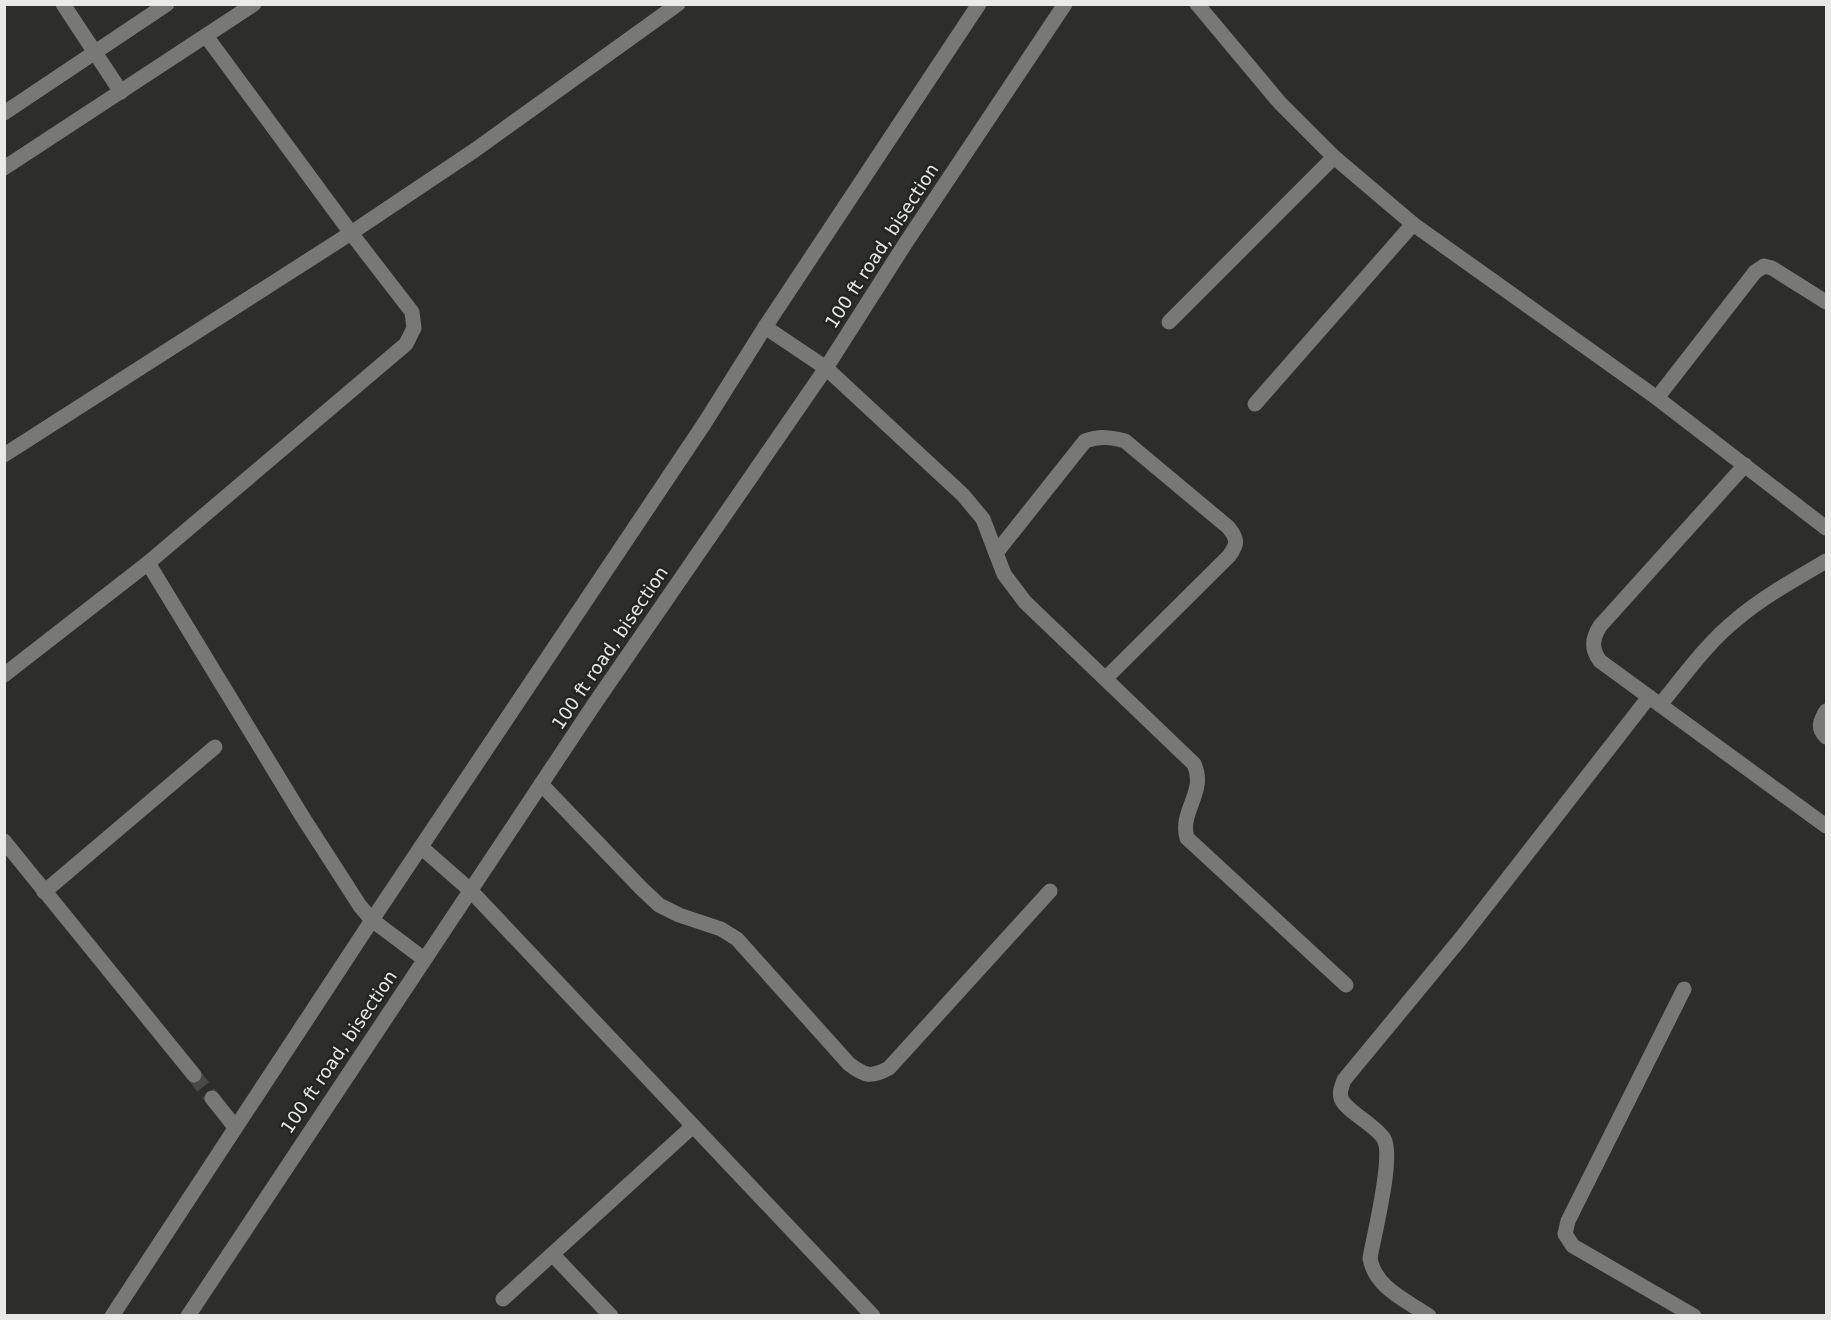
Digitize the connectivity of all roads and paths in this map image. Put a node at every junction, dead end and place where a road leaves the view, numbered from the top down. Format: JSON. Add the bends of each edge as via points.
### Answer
{"nodes":[{"id":1,"x":63,"y":4,"type":"edge"},
{"id":2,"x":167,"y":4,"type":"edge"},
{"id":3,"x":254,"y":4,"type":"edge"},
{"id":4,"x":678,"y":4,"type":"edge"},
{"id":5,"x":979,"y":4,"type":"edge"},
{"id":6,"x":1065,"y":4,"type":"edge"},
{"id":7,"x":1197,"y":4,"type":"edge"},
{"id":8,"x":206,"y":36,"type":"junction"},
{"id":9,"x":93,"y":52,"type":"junction"},
{"id":10,"x":121,"y":92,"type":"junction"},
{"id":11,"x":4,"y":113,"type":"edge"},
{"id":12,"x":1334,"y":157,"type":"junction"},
{"id":13,"x":4,"y":168,"type":"edge"},
{"id":14,"x":1413,"y":224,"type":"junction"},
{"id":15,"x":351,"y":233,"type":"junction"},
{"id":16,"x":1827,"y":302,"type":"edge"},
{"id":17,"x":1169,"y":322,"type":"dead end"},
{"id":18,"x":765,"y":327,"type":"junction"},
{"id":19,"x":826,"y":368,"type":"junction"},
{"id":20,"x":1657,"y":398,"type":"junction"},
{"id":21,"x":1254,"y":404,"type":"dead end"},
{"id":22,"x":4,"y":455,"type":"edge"},
{"id":23,"x":1745,"y":465,"type":"junction"},
{"id":24,"x":1826,"y":528,"type":"edge"},
{"id":25,"x":996,"y":553,"type":"junction"},
{"id":26,"x":1827,"y":561,"type":"edge"},
{"id":27,"x":148,"y":563,"type":"junction"},
{"id":28,"x":4,"y":675,"type":"edge"},
{"id":29,"x":1106,"y":678,"type":"junction"},
{"id":30,"x":1654,"y":701,"type":"junction"},
{"id":31,"x":1827,"y":711,"type":"edge"},
{"id":32,"x":1827,"y":737,"type":"edge"},
{"id":33,"x":215,"y":747,"type":"dead end"},
{"id":34,"x":541,"y":784,"type":"junction"},
{"id":35,"x":1827,"y":826,"type":"edge"},
{"id":36,"x":4,"y":841,"type":"edge"},
{"id":37,"x":421,"y":848,"type":"junction"},
{"id":38,"x":470,"y":890,"type":"junction"},
{"id":39,"x":1050,"y":891,"type":"dead end"},
{"id":40,"x":44,"y":892,"type":"junction"},
{"id":41,"x":372,"y":920,"type":"junction"},
{"id":42,"x":424,"y":958,"type":"junction"},
{"id":43,"x":1347,"y":985,"type":"dead end"},
{"id":44,"x":1684,"y":989,"type":"dead end"},
{"id":45,"x":194,"y":1075,"type":"tunnel mouth"},
{"id":46,"x":212,"y":1098,"type":"tunnel mouth"},
{"id":47,"x":693,"y":1126,"type":"junction"},
{"id":48,"x":235,"y":1127,"type":"junction"},
{"id":49,"x":553,"y":1255,"type":"junction"},
{"id":50,"x":503,"y":1299,"type":"dead end"},
{"id":51,"x":111,"y":1316,"type":"edge"},
{"id":52,"x":188,"y":1316,"type":"edge"},
{"id":53,"x":611,"y":1316,"type":"edge"},
{"id":54,"x":873,"y":1316,"type":"edge"},
{"id":55,"x":1429,"y":1316,"type":"edge"},
{"id":56,"x":1694,"y":1316,"type":"edge"}],
"edges":[{"from":1,"to":9,"type":"street"},
{"from":2,"to":9,"type":"street"},
{"from":3,"to":8,"type":"street"},
{"from":4,"to":15,"type":"street","via":[[475,150]]},
{"from":5,"to":18,"type":"street"},
{"from":6,"to":19,"type":"street","name":"100 ft road, bisection"},
{"from":7,"to":12,"type":"street","via":[[1281,103]]},
{"from":8,"to":10,"type":"street"},
{"from":8,"to":15,"type":"street"},
{"from":9,"to":10,"type":"street"},
{"from":9,"to":11,"type":"street"},
{"from":10,"to":13,"type":"street"},
{"from":12,"to":14,"type":"street"},
{"from":12,"to":17,"type":"street"},
{"from":14,"to":20,"type":"street"},
{"from":14,"to":21,"type":"street"},
{"from":15,"to":22,"type":"street"},
{"from":15,"to":27,"type":"street","via":[[412,312],[414,328],[406,344]]},
{"from":16,"to":20,"type":"street","via":[[1772,267],[1764,266],[1755,272]]},
{"from":18,"to":19,"type":"street"},
{"from":18,"to":37,"type":"street"},
{"from":19,"to":25,"type":"street","via":[[963,495],[983,519]]},
{"from":19,"to":34,"type":"street","name":"100 ft road, bisection"},
{"from":20,"to":23,"type":"street"},
{"from":23,"to":24,"type":"street"},
{"from":23,"to":30,"type":"street","via":[[1594,635],[1594,653],[1600,661]]},
{"from":25,"to":29,"type":"street","via":[[1004,574],[1024,602]]},
{"from":25,"to":29,"type":"street","via":[[1085,441],[1095,437],[1125,441],[1228,527],[1237,545],[1229,556]]},
{"from":26,"to":30,"type":"street","via":[[1736,619]]},
{"from":27,"to":28,"type":"street"},
{"from":27,"to":41,"type":"street","via":[[309,826]]},
{"from":29,"to":43,"type":"street","via":[[1194,764],[1198,787],[1185,822],[1187,838]]},
{"from":30,"to":35,"type":"street"},
{"from":30,"to":55,"type":"street","via":[[1344,1080],[1340,1090],[1341,1099],[1378,1132],[1388,1151],[1371,1269],[1385,1287]]},
{"from":31,"to":32,"type":"street","via":[[1820,726]]},
{"from":33,"to":40,"type":"street"},
{"from":34,"to":38,"type":"street","name":"100 ft road, bisection"},
{"from":34,"to":39,"type":"street","via":[[659,905],[721,928],[737,939],[861,1073],[876,1075],[889,1068]]},
{"from":36,"to":40,"type":"street"},
{"from":37,"to":38,"type":"street"},
{"from":37,"to":41,"type":"street"},
{"from":38,"to":42,"type":"street","name":"100 ft road, bisection"},
{"from":38,"to":47,"type":"street"},
{"from":40,"to":45,"type":"street"},
{"from":41,"to":42,"type":"street"},
{"from":41,"to":48,"type":"street"},
{"from":42,"to":52,"type":"street","name":"100 ft road, bisection"},
{"from":44,"to":56,"type":"street","via":[[1565,1234],[1573,1246]]},
{"from":46,"to":48,"type":"street"},
{"from":47,"to":49,"type":"street"},
{"from":47,"to":54,"type":"street"},
{"from":48,"to":51,"type":"street"},
{"from":49,"to":50,"type":"street"},
{"from":49,"to":53,"type":"street"}]}
